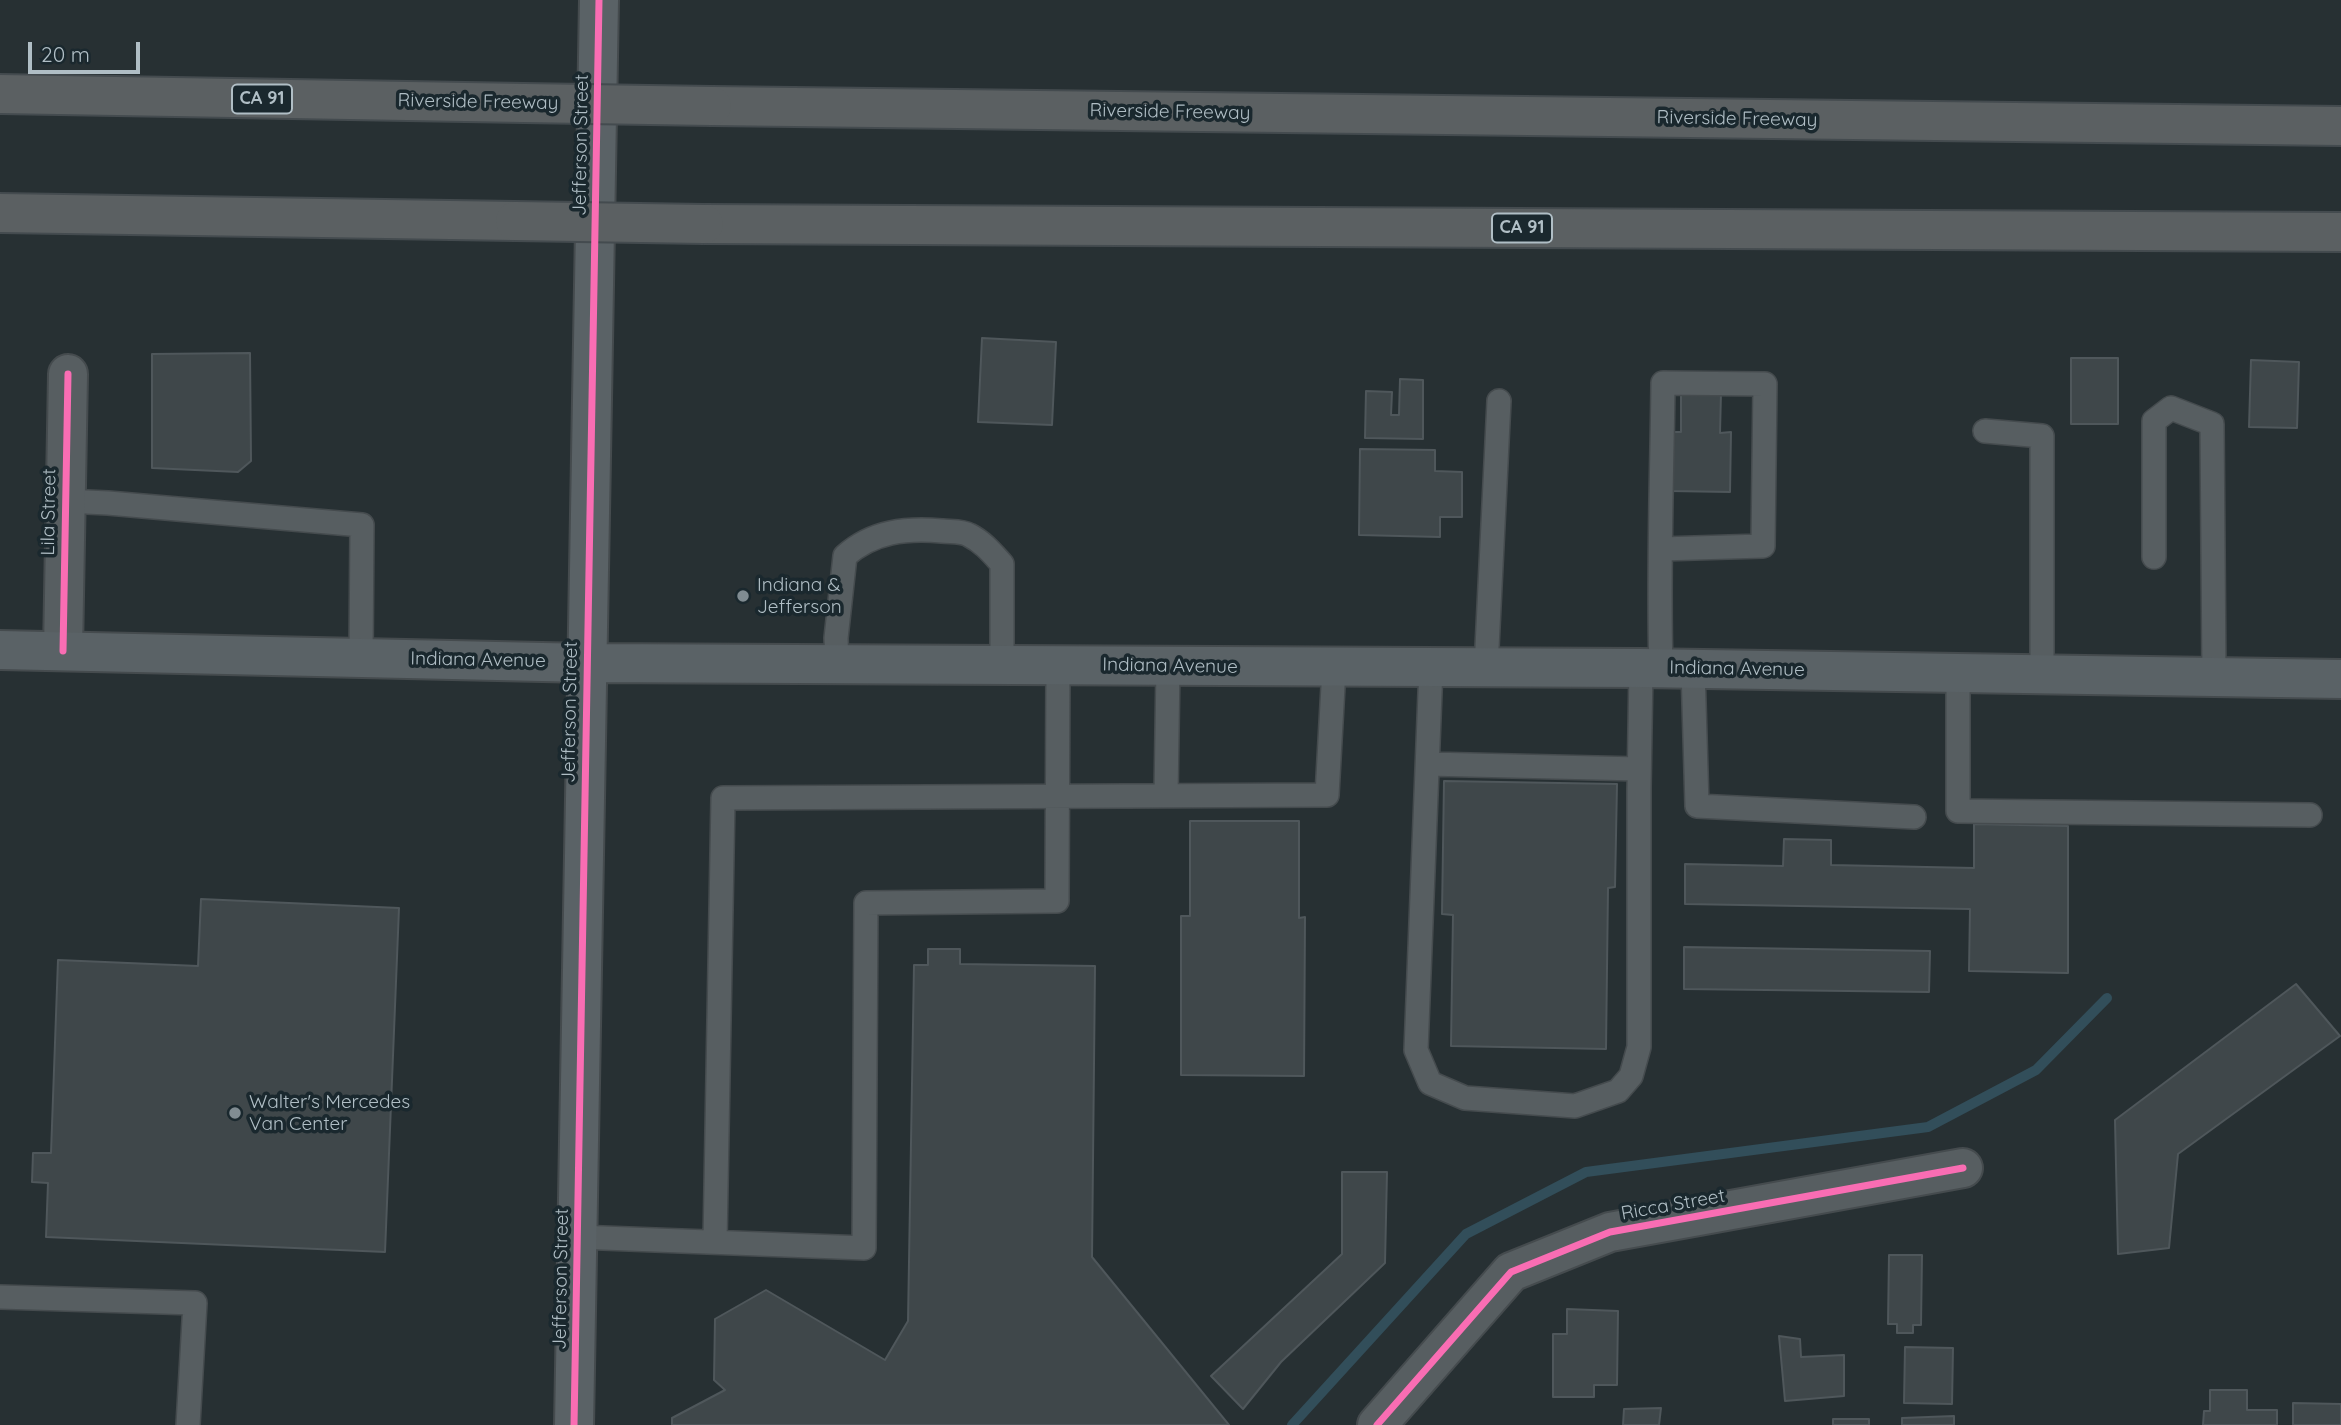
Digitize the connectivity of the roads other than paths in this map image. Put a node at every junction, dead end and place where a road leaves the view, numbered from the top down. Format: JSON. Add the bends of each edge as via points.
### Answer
{"nodes":[{"id":1,"x":599,"y":0,"type":"edge"},
{"id":2,"x":0,"y":94,"type":"edge"},
{"id":3,"x":2341,"y":126,"type":"edge"},
{"id":4,"x":0,"y":213,"type":"edge"},
{"id":5,"x":2341,"y":232,"type":"edge"},
{"id":6,"x":68,"y":374,"type":"dead end"},
{"id":7,"x":1499,"y":401,"type":"dead end"},
{"id":8,"x":1985,"y":431,"type":"dead end"},
{"id":9,"x":65,"y":501,"type":"junction"},
{"id":10,"x":1661,"y":549,"type":"junction"},
{"id":11,"x":2154,"y":557,"type":"dead end"},
{"id":12,"x":0,"y":650,"type":"edge"},
{"id":13,"x":63,"y":651,"type":"junction"},
{"id":14,"x":361,"y":657,"type":"junction"},
{"id":15,"x":587,"y":663,"type":"junction"},
{"id":16,"x":837,"y":664,"type":"junction"},
{"id":17,"x":1002,"y":665,"type":"junction"},
{"id":18,"x":1058,"y":665,"type":"junction"},
{"id":19,"x":1168,"y":667,"type":"junction"},
{"id":20,"x":1431,"y":667,"type":"junction"},
{"id":21,"x":1334,"y":668,"type":"junction"},
{"id":22,"x":1486,"y":668,"type":"junction"},
{"id":23,"x":1665,"y":668,"type":"junction"},
{"id":24,"x":1958,"y":673,"type":"junction"},
{"id":25,"x":2042,"y":674,"type":"junction"},
{"id":26,"x":2214,"y":677,"type":"junction"},
{"id":27,"x":2341,"y":679,"type":"edge"},
{"id":28,"x":1427,"y":764,"type":"junction"},
{"id":29,"x":1639,"y":769,"type":"junction"},
{"id":30,"x":1058,"y":796,"type":"junction"},
{"id":31,"x":1166,"y":796,"type":"junction"},
{"id":32,"x":2310,"y":815,"type":"dead end"},
{"id":33,"x":1914,"y":817,"type":"dead end"},
{"id":34,"x":1963,"y":1168,"type":"dead end"},
{"id":35,"x":577,"y":1237,"type":"junction"},
{"id":36,"x":715,"y":1242,"type":"junction"},
{"id":37,"x":0,"y":1297,"type":"edge"},
{"id":38,"x":188,"y":1425,"type":"edge"},
{"id":39,"x":574,"y":1425,"type":"edge"},
{"id":40,"x":1377,"y":1425,"type":"edge"}],
"edges":[{"from":1,"to":15,"type":"main road","name":"Jefferson Street"},
{"from":2,"to":3,"type":"highway","name":"Riverside Freeway","number":"CA 91","bridge":true},
{"from":4,"to":5,"type":"highway","number":"CA 91","bridge":true,"via":[[704,224]]},
{"from":6,"to":9,"type":"street","name":"Lila Street"},
{"from":7,"to":22,"type":"lane"},
{"from":8,"to":25,"type":"lane","via":[[2042,436]]},
{"from":9,"to":13,"type":"street","name":"Lila Street"},
{"from":9,"to":14,"type":"lane","via":[[362,525]]},
{"from":10,"to":10,"type":"lane","via":[[1663,383],[1765,384],[1763,546]]},
{"from":10,"to":23,"type":"lane"},
{"from":11,"to":26,"type":"lane","via":[[2154,421],[2171,408],[2212,424]]},
{"from":12,"to":13,"type":"main road","name":"Indiana Avenue"},
{"from":13,"to":14,"type":"main road","name":"Indiana Avenue"},
{"from":14,"to":15,"type":"main road","name":"Indiana Avenue"},
{"from":15,"to":16,"type":"main road","name":"Indiana Avenue"},
{"from":15,"to":35,"type":"main road","name":"Jefferson Street"},
{"from":16,"to":17,"type":"main road","name":"Indiana Avenue"},
{"from":16,"to":17,"type":"lane","via":[[845,556],[877,536],[915,529],[967,533],[1002,564]]},
{"from":17,"to":18,"type":"main road","name":"Indiana Avenue"},
{"from":18,"to":19,"type":"main road","name":"Indiana Avenue"},
{"from":18,"to":30,"type":"lane"},
{"from":19,"to":21,"type":"main road","name":"Indiana Avenue"},
{"from":19,"to":31,"type":"lane"},
{"from":20,"to":21,"type":"main road","name":"Indiana Avenue"},
{"from":20,"to":22,"type":"main road","name":"Indiana Avenue"},
{"from":20,"to":28,"type":"lane"},
{"from":21,"to":31,"type":"lane","via":[[1327,795]]},
{"from":22,"to":23,"type":"main road","name":"Indiana Avenue"},
{"from":23,"to":24,"type":"main road","name":"Indiana Avenue"},
{"from":23,"to":29,"type":"lane"},
{"from":23,"to":33,"type":"lane","via":[[1697,806]]},
{"from":24,"to":25,"type":"main road","name":"Indiana Avenue"},
{"from":24,"to":32,"type":"lane","via":[[1958,811]]},
{"from":25,"to":26,"type":"main road","name":"Indiana Avenue"},
{"from":26,"to":27,"type":"main road","name":"Indiana Avenue"},
{"from":28,"to":29,"type":"lane"},
{"from":28,"to":29,"type":"lane","via":[[1416,1050],[1430,1083],[1465,1098],[1576,1105],[1618,1091],[1631,1076],[1639,1047]]},
{"from":30,"to":31,"type":"lane"},
{"from":30,"to":36,"type":"lane","via":[[723,798]]},
{"from":30,"to":36,"type":"lane","via":[[1056,901],[866,903],[864,1248]]},
{"from":34,"to":40,"type":"street","name":"Ricca Street","via":[[1610,1233],[1511,1272]]},
{"from":35,"to":36,"type":"lane"},
{"from":35,"to":39,"type":"main road","name":"Jefferson Street"},
{"from":37,"to":38,"type":"lane","via":[[195,1303]]}]}
